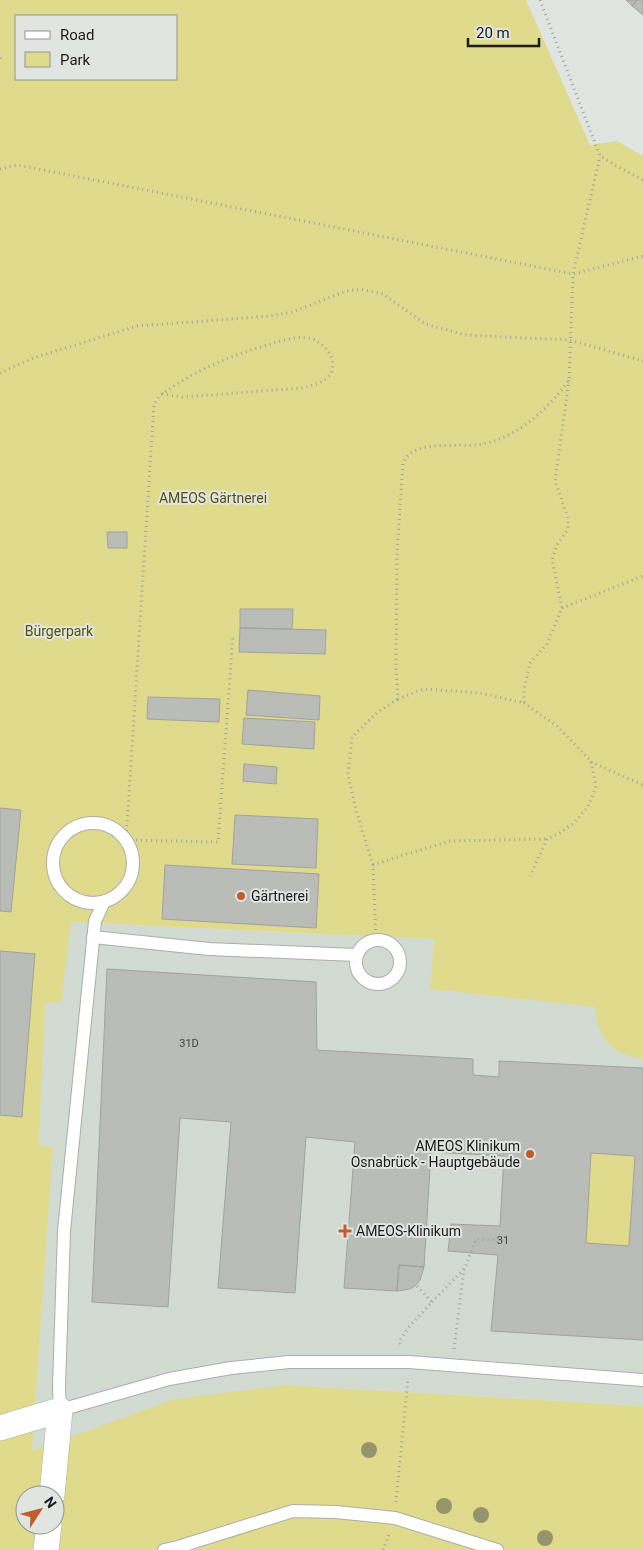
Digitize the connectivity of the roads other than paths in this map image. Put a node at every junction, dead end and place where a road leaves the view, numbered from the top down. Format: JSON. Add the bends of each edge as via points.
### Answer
{"nodes":[{"id":1,"x":104,"y":902,"type":"junction"},
{"id":2,"x":93,"y":938,"type":"junction"},
{"id":3,"x":356,"y":954,"type":"junction"},
{"id":4,"x":643,"y":1380,"type":"edge"},
{"id":5,"x":60,"y":1410,"type":"junction"},
{"id":6,"x":0,"y":1428,"type":"edge"},
{"id":7,"x":53,"y":1485,"type":"edge"},
{"id":8,"x":48,"y":1535,"type":"edge"},
{"id":9,"x":182,"y":1549,"type":"edge"},
{"id":10,"x":46,"y":1550,"type":"edge"},
{"id":11,"x":164,"y":1550,"type":"edge"},
{"id":12,"x":497,"y":1550,"type":"edge"}],
"edges":[{"from":1,"to":1,"type":"lane","via":[[125,888],[131,877],[131,852],[126,840],[104,825],[78,826],[66,833],[58,844],[54,856],[58,882],[77,900]]},
{"from":1,"to":2,"type":"lane","via":[[95,920]]},
{"from":2,"to":3,"type":"lane","via":[[209,949]]},
{"from":2,"to":5,"type":"lane","via":[[64,1231]]},
{"from":3,"to":3,"type":"lane","via":[[356,970],[373,984],[388,982],[399,971],[396,949],[384,940],[364,944]]},
{"from":4,"to":5,"type":"lane","via":[[409,1362],[289,1362],[169,1379]]},
{"from":5,"to":6,"type":"street"},
{"from":5,"to":7,"type":"street"},
{"from":8,"to":10,"type":"street"},
{"from":9,"to":11,"type":"lane"},
{"from":9,"to":12,"type":"lane","via":[[293,1511],[395,1518]]}]}
